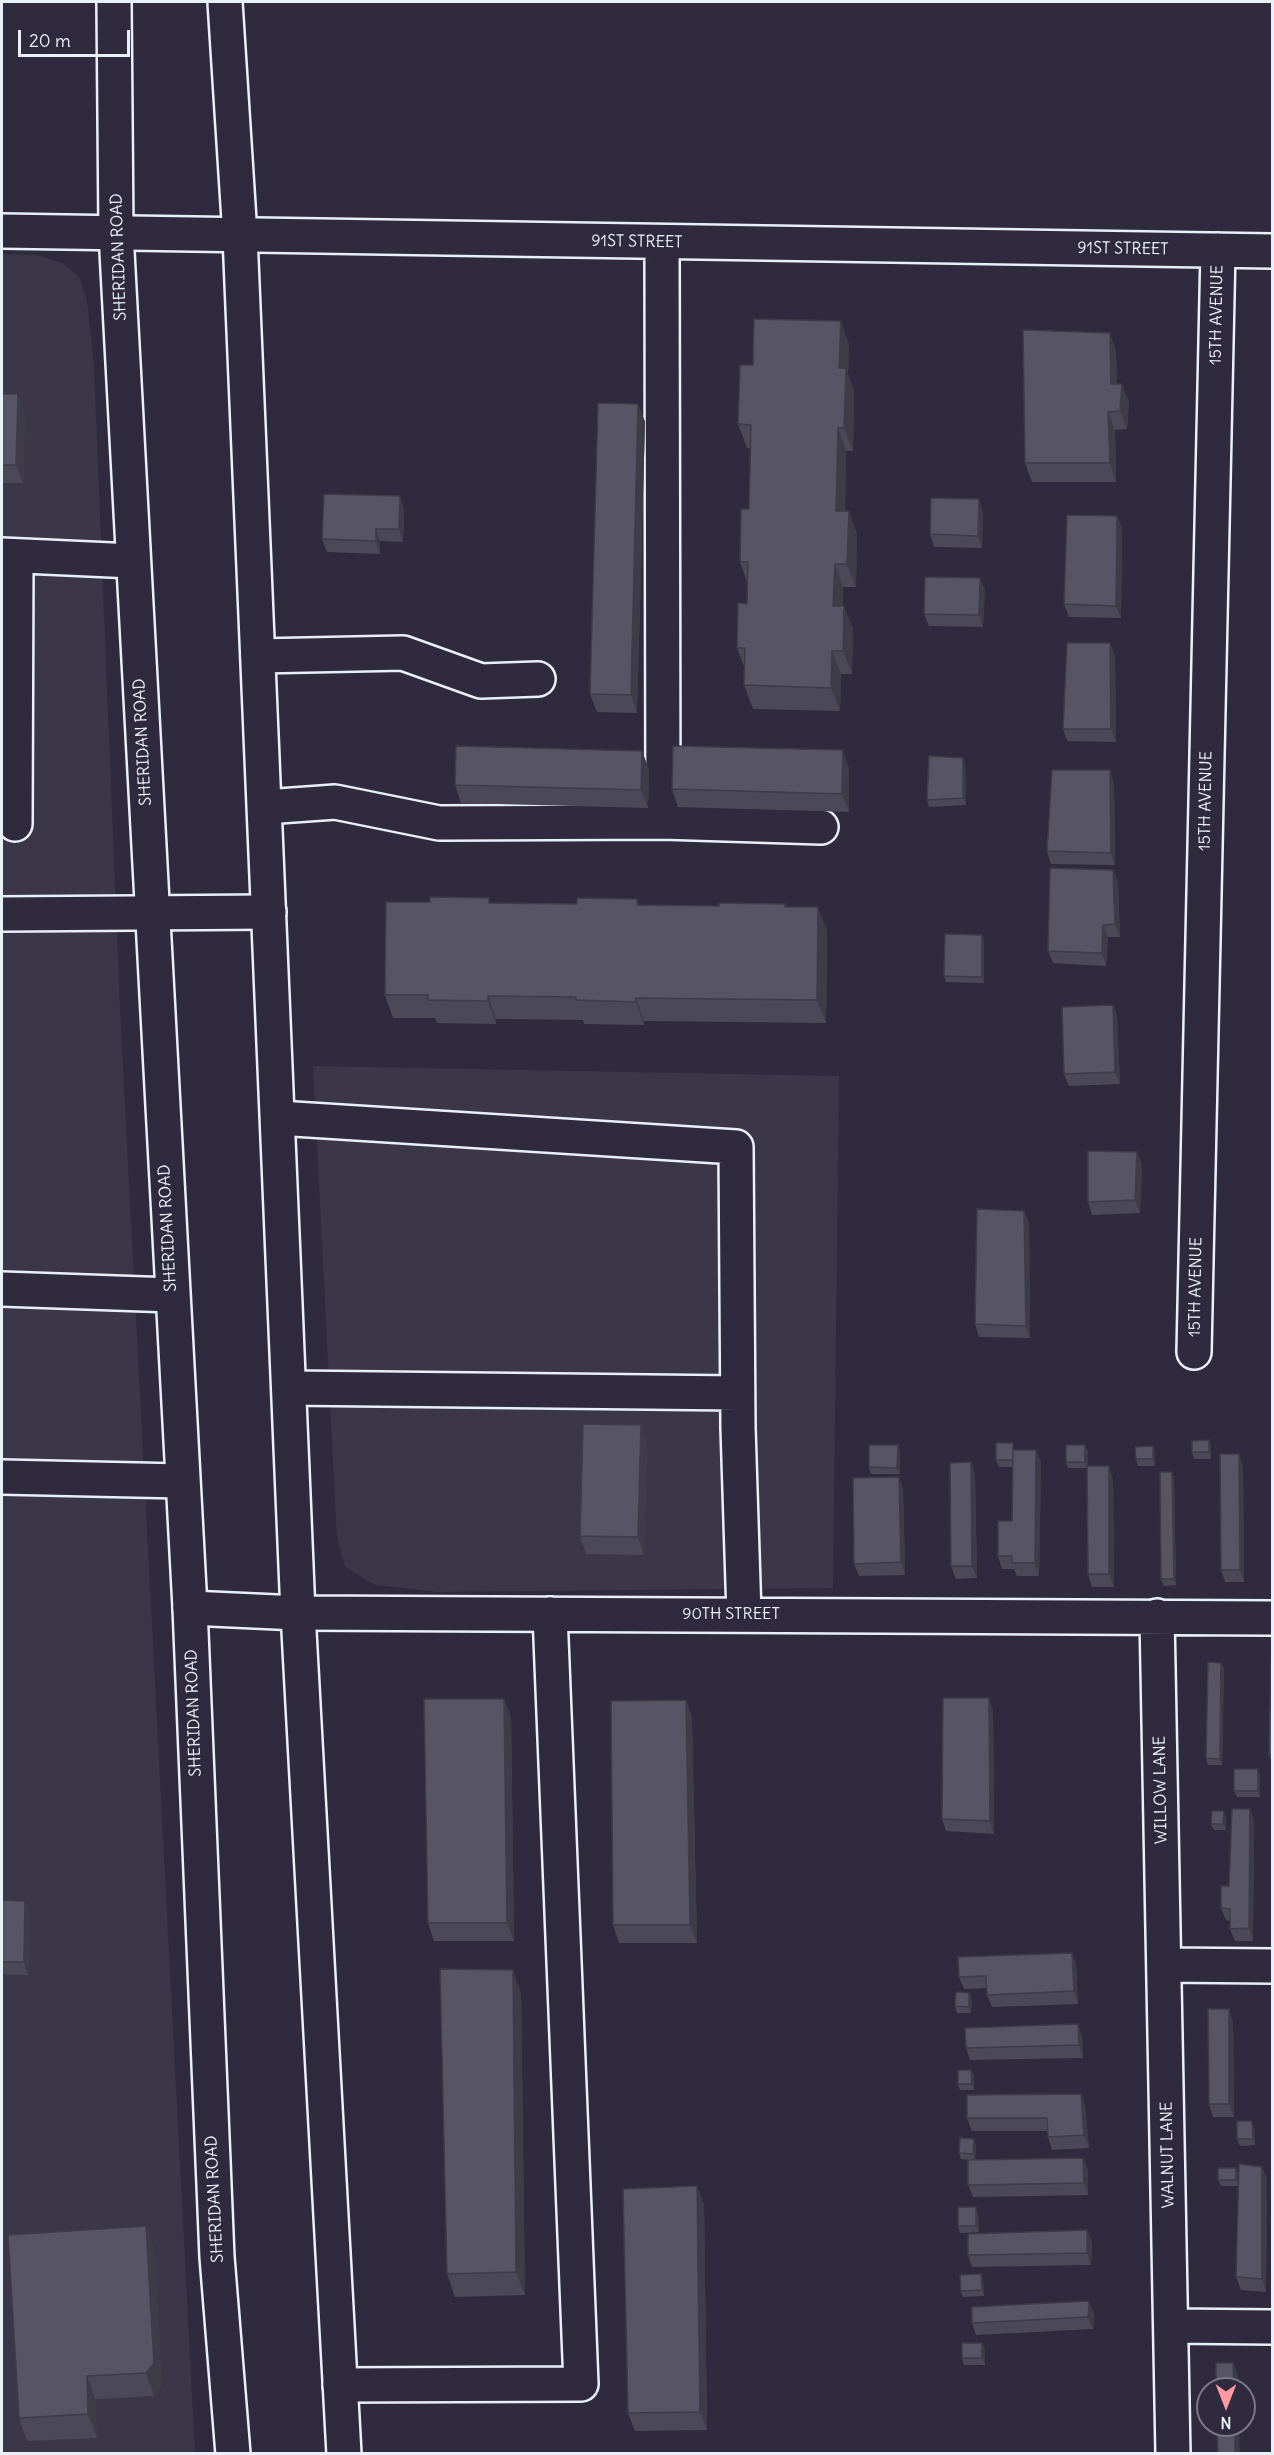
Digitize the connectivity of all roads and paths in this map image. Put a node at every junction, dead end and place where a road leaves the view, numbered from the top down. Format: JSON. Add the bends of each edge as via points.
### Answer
{"nodes":[{"id":1,"x":114,"y":2,"type":"edge"},
{"id":2,"x":225,"y":2,"type":"edge"},
{"id":3,"x":2,"y":231,"type":"edge"},
{"id":4,"x":116,"y":233,"type":"junction"},
{"id":5,"x":240,"y":236,"type":"junction"},
{"id":6,"x":662,"y":242,"type":"junction"},
{"id":7,"x":1218,"y":250,"type":"junction"},
{"id":8,"x":1272,"y":251,"type":"edge"},
{"id":9,"x":9,"y":555,"type":"edge"},
{"id":10,"x":133,"y":561,"type":"junction"},
{"id":11,"x":258,"y":656,"type":"junction"},
{"id":12,"x":537,"y":679,"type":"dead end"},
{"id":13,"x":265,"y":807,"type":"junction"},
{"id":14,"x":663,"y":822,"type":"junction"},
{"id":15,"x":15,"y":824,"type":"dead end"},
{"id":16,"x":821,"y":827,"type":"dead end"},
{"id":17,"x":269,"y":912,"type":"junction"},
{"id":18,"x":2,"y":914,"type":"edge"},
{"id":19,"x":152,"y":914,"type":"junction"},
{"id":20,"x":278,"y":1118,"type":"junction"},
{"id":21,"x":2,"y":1289,"type":"edge"},
{"id":22,"x":172,"y":1295,"type":"junction"},
{"id":23,"x":1194,"y":1352,"type":"dead end"},
{"id":24,"x":289,"y":1388,"type":"junction"},
{"id":25,"x":737,"y":1393,"type":"junction"},
{"id":26,"x":2,"y":1477,"type":"edge"},
{"id":27,"x":181,"y":1481,"type":"junction"},
{"id":28,"x":190,"y":1608,"type":"junction"},
{"id":29,"x":298,"y":1613,"type":"junction"},
{"id":30,"x":550,"y":1614,"type":"junction"},
{"id":31,"x":744,"y":1614,"type":"junction"},
{"id":32,"x":1157,"y":1616,"type":"junction"},
{"id":33,"x":1272,"y":1618,"type":"edge"},
{"id":34,"x":1165,"y":1965,"type":"junction"},
{"id":35,"x":1272,"y":1966,"type":"edge"},
{"id":36,"x":1171,"y":2326,"type":"junction"},
{"id":37,"x":1272,"y":2327,"type":"edge"},
{"id":38,"x":340,"y":2385,"type":"junction"},
{"id":39,"x":233,"y":2454,"type":"edge"},
{"id":40,"x":344,"y":2454,"type":"edge"},
{"id":41,"x":1173,"y":2454,"type":"edge"}],
"edges":[{"from":1,"to":4,"type":"main road","name":"SHERIDAN ROAD"},
{"from":2,"to":5,"type":"main road"},
{"from":3,"to":4,"type":"main road","name":"91ST STREET"},
{"from":4,"to":5,"type":"main road","name":"91ST STREET"},
{"from":4,"to":10,"type":"main road","name":"SHERIDAN ROAD"},
{"from":5,"to":6,"type":"main road","name":"91ST STREET"},
{"from":5,"to":11,"type":"main road"},
{"from":6,"to":7,"type":"main road","name":"91ST STREET"},
{"from":6,"to":14,"type":"main road"},
{"from":7,"to":8,"type":"main road","name":"91ST STREET"},
{"from":7,"to":23,"type":"main road","name":"15TH AVENUE"},
{"from":9,"to":10,"type":"main road"},
{"from":9,"to":15,"type":"main road"},
{"from":10,"to":19,"type":"main road","name":"SHERIDAN ROAD"},
{"from":11,"to":12,"type":"main road","via":[[403,653],[481,681]]},
{"from":11,"to":13,"type":"main road"},
{"from":13,"to":14,"type":"main road","via":[[335,802],[439,823]]},
{"from":13,"to":17,"type":"main road"},
{"from":14,"to":16,"type":"main road"},
{"from":17,"to":19,"type":"main road"},
{"from":17,"to":20,"type":"main road"},
{"from":18,"to":19,"type":"main road"},
{"from":19,"to":22,"type":"main road","name":"SHERIDAN ROAD"},
{"from":20,"to":24,"type":"main road"},
{"from":20,"to":25,"type":"main road","via":[[736,1147]]},
{"from":21,"to":22,"type":"main road"},
{"from":22,"to":27,"type":"main road","name":"SHERIDAN ROAD"},
{"from":24,"to":25,"type":"main road"},
{"from":24,"to":29,"type":"main road"},
{"from":25,"to":31,"type":"main road"},
{"from":26,"to":27,"type":"main road"},
{"from":27,"to":28,"type":"main road","name":"SHERIDAN ROAD"},
{"from":28,"to":29,"type":"main road","name":"90TH STREET"},
{"from":28,"to":39,"type":"main road","name":"SHERIDAN ROAD","via":[[217,2257]]},
{"from":29,"to":30,"type":"main road","name":"90TH STREET"},
{"from":29,"to":38,"type":"main road"},
{"from":30,"to":31,"type":"main road","name":"90TH STREET"},
{"from":30,"to":38,"type":"main road","via":[[581,2384]]},
{"from":31,"to":32,"type":"main road","name":"90TH STREET"},
{"from":32,"to":33,"type":"main road","name":"90TH STREET"},
{"from":32,"to":34,"type":"main road","name":"WILLOW LANE"},
{"from":34,"to":35,"type":"main road"},
{"from":34,"to":36,"type":"main road","name":"WALNUT LANE"},
{"from":36,"to":37,"type":"main road"},
{"from":36,"to":41,"type":"main road","name":"WALNUT LANE"},
{"from":38,"to":40,"type":"main road"}]}
